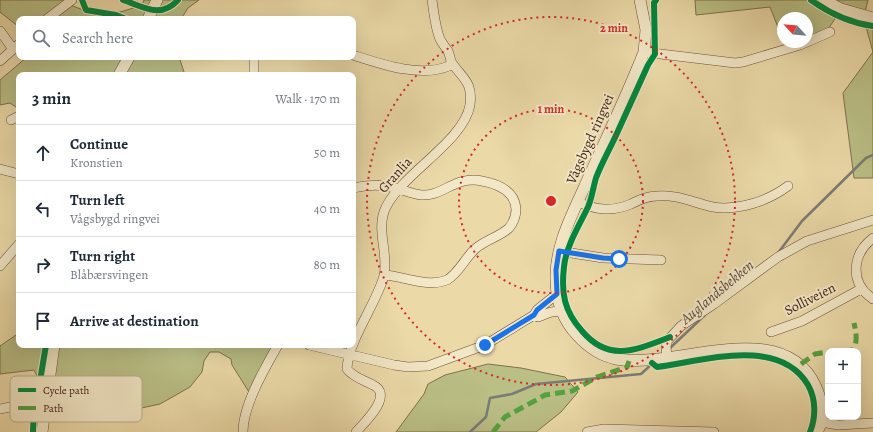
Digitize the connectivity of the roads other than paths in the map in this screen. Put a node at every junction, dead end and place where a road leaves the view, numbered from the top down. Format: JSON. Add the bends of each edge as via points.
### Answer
{"nodes":[{"id":1,"x":72,"y":0,"type":"edge"},
{"id":2,"x":157,"y":0,"type":"edge"},
{"id":3,"x":432,"y":0,"type":"edge"},
{"id":4,"x":824,"y":0,"type":"edge"},
{"id":5,"x":643,"y":1,"type":"edge"},
{"id":6,"x":51,"y":16,"type":"edge"},
{"id":7,"x":149,"y":16,"type":"edge"},
{"id":8,"x":873,"y":18,"type":"edge"},
{"id":9,"x":0,"y":31,"type":"edge"},
{"id":10,"x":830,"y":32,"type":"dead end"},
{"id":11,"x":16,"y":46,"type":"edge"},
{"id":12,"x":644,"y":52,"type":"junction"},
{"id":13,"x":356,"y":56,"type":"edge"},
{"id":14,"x":127,"y":60,"type":"edge"},
{"id":15,"x":254,"y":60,"type":"edge"},
{"id":16,"x":0,"y":61,"type":"edge"},
{"id":17,"x":452,"y":62,"type":"junction"},
{"id":18,"x":121,"y":72,"type":"edge"},
{"id":19,"x":254,"y":72,"type":"edge"},
{"id":20,"x":0,"y":169,"type":"edge"},
{"id":21,"x":16,"y":173,"type":"edge"},
{"id":22,"x":788,"y":186,"type":"dead end"},
{"id":23,"x":356,"y":188,"type":"edge"},
{"id":24,"x":400,"y":189,"type":"junction"},
{"id":25,"x":578,"y":202,"type":"junction"},
{"id":26,"x":873,"y":220,"type":"edge"},
{"id":27,"x":873,"y":238,"type":"edge"},
{"id":28,"x":16,"y":247,"type":"edge"},
{"id":29,"x":559,"y":251,"type":"junction"},
{"id":30,"x":661,"y":260,"type":"dead end"},
{"id":31,"x":0,"y":266,"type":"edge"},
{"id":32,"x":384,"y":275,"type":"junction"},
{"id":33,"x":860,"y":289,"type":"junction"},
{"id":34,"x":557,"y":294,"type":"junction"},
{"id":35,"x":873,"y":299,"type":"edge"},
{"id":36,"x":561,"y":311,"type":"junction"},
{"id":37,"x":534,"y":315,"type":"junction"},
{"id":38,"x":771,"y":332,"type":"dead end"},
{"id":39,"x":356,"y":339,"type":"edge"},
{"id":40,"x":54,"y":348,"type":"edge"},
{"id":41,"x":276,"y":348,"type":"edge"},
{"id":42,"x":321,"y":348,"type":"edge"},
{"id":43,"x":352,"y":348,"type":"edge"},
{"id":44,"x":350,"y":355,"type":"junction"},
{"id":45,"x":667,"y":358,"type":"junction"},
{"id":46,"x":50,"y":376,"type":"edge"},
{"id":47,"x":10,"y":407,"type":"edge"},
{"id":48,"x":0,"y":409,"type":"edge"},
{"id":49,"x":43,"y":422,"type":"edge"},
{"id":50,"x":873,"y":423,"type":"edge"},
{"id":51,"x":819,"y":427,"type":"edge"},
{"id":52,"x":860,"y":428,"type":"edge"},
{"id":53,"x":42,"y":432,"type":"edge"},
{"id":54,"x":243,"y":432,"type":"edge"},
{"id":55,"x":356,"y":432,"type":"edge"},
{"id":56,"x":587,"y":432,"type":"edge"},
{"id":57,"x":714,"y":432,"type":"edge"}],
"edges":[{"from":1,"to":6,"type":"street"},
{"from":2,"to":7,"type":"street"},
{"from":3,"to":17,"type":"street","name":"Granlia","via":[[438,32]]},
{"from":4,"to":8,"type":"street","via":[[846,11]]},
{"from":5,"to":12,"type":"street","name":"Vågsbygd ringvei","via":[[646,30]]},
{"from":9,"to":11,"type":"street"},
{"from":10,"to":12,"type":"street","via":[[800,45],[739,62]]},
{"from":11,"to":16,"type":"street"},
{"from":12,"to":25,"type":"street","name":"Vågsbygd ringvei"},
{"from":13,"to":17,"type":"street","via":[[401,69],[438,69],[449,66]]},
{"from":14,"to":18,"type":"street"},
{"from":15,"to":19,"type":"street"},
{"from":17,"to":24,"type":"street","name":"Granlia","via":[[470,88],[468,111],[459,129]]},
{"from":20,"to":21,"type":"street"},
{"from":22,"to":25,"type":"street","via":[[758,201],[730,207],[714,207],[678,197],[658,196],[612,209],[594,208]]},
{"from":23,"to":24,"type":"street","via":[[376,186]]},
{"from":24,"to":32,"type":"street","name":"Granlia","via":[[386,207],[384,214]]},
{"from":24,"to":32,"type":"street","via":[[422,195],[466,179],[482,181],[499,186],[512,195],[516,217],[504,232],[477,247],[446,280],[430,282]]},
{"from":25,"to":29,"type":"street","name":"Vågsbygd ringvei"},
{"from":26,"to":45,"type":"street","via":[[807,241],[778,257],[681,326],[668,340]]},
{"from":27,"to":33,"type":"street","via":[[863,248],[857,262]]},
{"from":28,"to":31,"type":"street"},
{"from":29,"to":30,"type":"street","via":[[603,258]]},
{"from":29,"to":34,"type":"street","name":"Vågsbygd ringvei","via":[[556,270]]},
{"from":32,"to":39,"type":"street","name":"Granlia"},
{"from":33,"to":35,"type":"street"},
{"from":33,"to":38,"type":"street","name":"Solliveien","via":[[802,321]]},
{"from":34,"to":36,"type":"street","name":"Vågsbygd ringvei"},
{"from":34,"to":37,"type":"street"},
{"from":36,"to":37,"type":"street","via":[[538,317]]},
{"from":36,"to":45,"type":"street","name":"Vågsbygd ringvei","via":[[578,337],[603,355],[629,361]]},
{"from":37,"to":44,"type":"street","via":[[485,345],[432,366],[402,367]]},
{"from":40,"to":46,"type":"street"},
{"from":41,"to":54,"type":"street","via":[[253,395]]},
{"from":42,"to":44,"type":"street"},
{"from":43,"to":44,"type":"street","name":"Granlia"},
{"from":44,"to":55,"type":"street","name":"Granlia","via":[[347,363],[349,371],[381,391],[378,405]]},
{"from":45,"to":51,"type":"street","name":"Vågsbygd ringvei","via":[[722,350],[776,352],[786,355],[801,364],[814,382],[821,403]]},
{"from":47,"to":48,"type":"street"},
{"from":49,"to":53,"type":"street"},
{"from":50,"to":52,"type":"street"},
{"from":51,"to":52,"type":"street","via":[[838,425]]},
{"from":56,"to":57,"type":"street","via":[[616,429]]}]}
